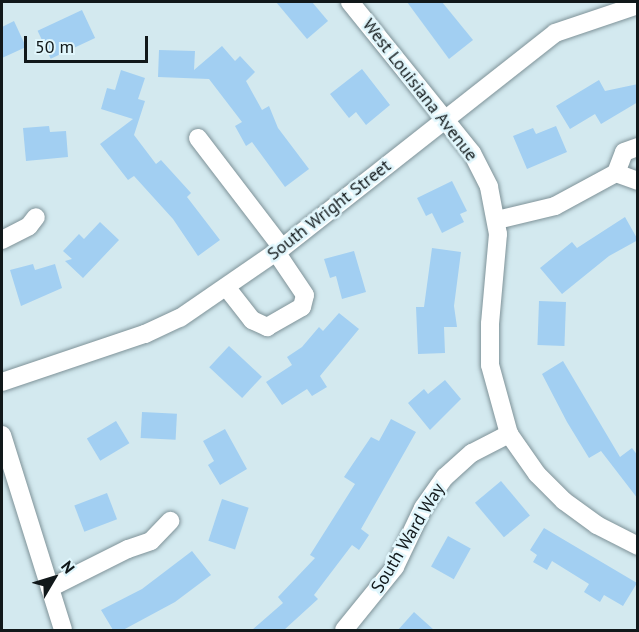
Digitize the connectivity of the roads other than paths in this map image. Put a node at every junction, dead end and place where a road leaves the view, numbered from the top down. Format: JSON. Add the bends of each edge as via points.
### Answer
{"nodes":[{"id":1,"x":350,"y":2,"type":"edge"},
{"id":2,"x":638,"y":5,"type":"edge"},
{"id":3,"x":446,"y":120,"type":"junction"},
{"id":4,"x":198,"y":138,"type":"dead end"},
{"id":5,"x":638,"y":147,"type":"edge"},
{"id":6,"x":616,"y":173,"type":"junction"},
{"id":7,"x":638,"y":181,"type":"edge"},
{"id":8,"x":36,"y":217,"type":"dead end"},
{"id":9,"x":496,"y":220,"type":"junction"},
{"id":10,"x":2,"y":240,"type":"edge"},
{"id":11,"x":279,"y":250,"type":"junction"},
{"id":12,"x":227,"y":288,"type":"junction"},
{"id":13,"x":2,"y":382,"type":"edge"},
{"id":14,"x":509,"y":434,"type":"junction"},
{"id":15,"x":2,"y":435,"type":"edge"},
{"id":16,"x":170,"y":521,"type":"dead end"},
{"id":17,"x":638,"y":546,"type":"edge"},
{"id":18,"x":50,"y":588,"type":"junction"},
{"id":19,"x":63,"y":630,"type":"edge"},
{"id":20,"x":344,"y":630,"type":"edge"}],
"edges":[{"from":1,"to":3,"type":"street","name":"West Louisiana Avenue"},
{"from":2,"to":3,"type":"street","name":"South Wright Street","via":[[555,33]]},
{"from":3,"to":9,"type":"street","name":"West Louisiana Avenue","via":[[484,174]]},
{"from":3,"to":11,"type":"street","name":"South Wright Street"},
{"from":4,"to":11,"type":"street"},
{"from":5,"to":6,"type":"street","via":[[624,152]]},
{"from":6,"to":7,"type":"street"},
{"from":6,"to":9,"type":"street","via":[[555,206]]},
{"from":8,"to":10,"type":"street"},
{"from":9,"to":14,"type":"street","name":"West Louisiana Avenue","via":[[490,358],[495,394]]},
{"from":11,"to":12,"type":"street","name":"South Wright Street"},
{"from":11,"to":12,"type":"street","via":[[305,296],[302,307],[267,327],[252,320]]},
{"from":12,"to":13,"type":"street","name":"South Wright Street","via":[[180,318],[145,334]]},
{"from":14,"to":17,"type":"street","name":"West Louisiana Avenue","via":[[537,474],[564,501],[597,525]]},
{"from":14,"to":20,"type":"street","name":"South Ward Way","via":[[472,453],[445,477],[423,508],[395,567]]},
{"from":15,"to":18,"type":"street"},
{"from":16,"to":18,"type":"street","via":[[151,542],[128,549]]},
{"from":18,"to":19,"type":"street"}]}
